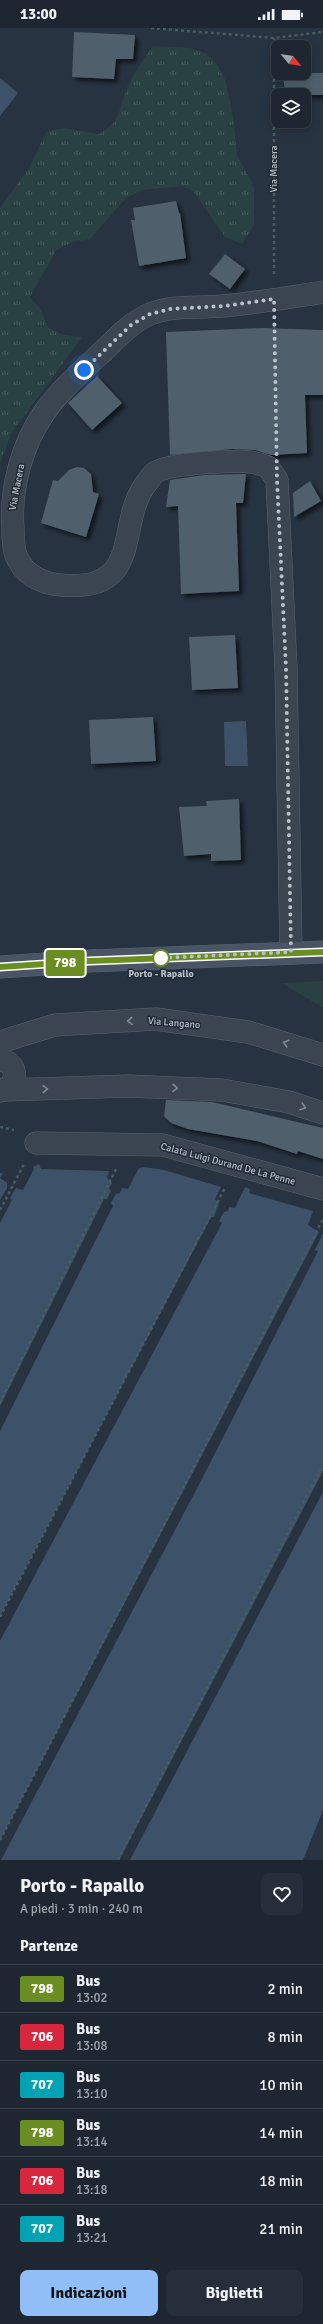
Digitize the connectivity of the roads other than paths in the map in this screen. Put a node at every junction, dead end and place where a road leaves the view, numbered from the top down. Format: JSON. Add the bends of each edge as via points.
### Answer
{"nodes":[{"id":1,"x":323,"y":292,"type":"edge"},
{"id":2,"x":291,"y":952,"type":"junction"},
{"id":3,"x":323,"y":952,"type":"edge"},
{"id":4,"x":0,"y":967,"type":"edge"},
{"id":5,"x":4,"y":1053,"type":"edge"},
{"id":6,"x":323,"y":1055,"type":"edge"},
{"id":7,"x":3,"y":1091,"type":"edge"},
{"id":8,"x":323,"y":1113,"type":"edge"},
{"id":9,"x":36,"y":1143,"type":"road end"},
{"id":10,"x":323,"y":1189,"type":"edge"}],
"edges":[{"from":1,"to":2,"type":"street","name":"Via Macera","via":[[224,306],[170,309],[150,314],[131,325],[44,412],[27,443],[12,512],[15,549],[20,563],[40,580],[53,584],[85,586],[103,580],[115,569],[125,552],[135,504],[142,488],[155,472],[180,465],[251,462],[268,467],[277,480],[286,668]]},
{"from":2,"to":3,"type":"main road"},
{"from":2,"to":4,"type":"main road"},
{"from":6,"to":5,"type":"street","name":"Via Langano","one_way":true,"via":[[248,1032],[156,1019],[55,1025]]},
{"from":5,"to":7,"type":"street","via":[[15,1078],[10,1088]]},
{"from":7,"to":8,"type":"street","one_way":true,"via":[[128,1086],[222,1090],[289,1102]]},
{"from":9,"to":10,"type":"street","name":"Calata Luigi Durand De La Penne","via":[[163,1146]]}]}
